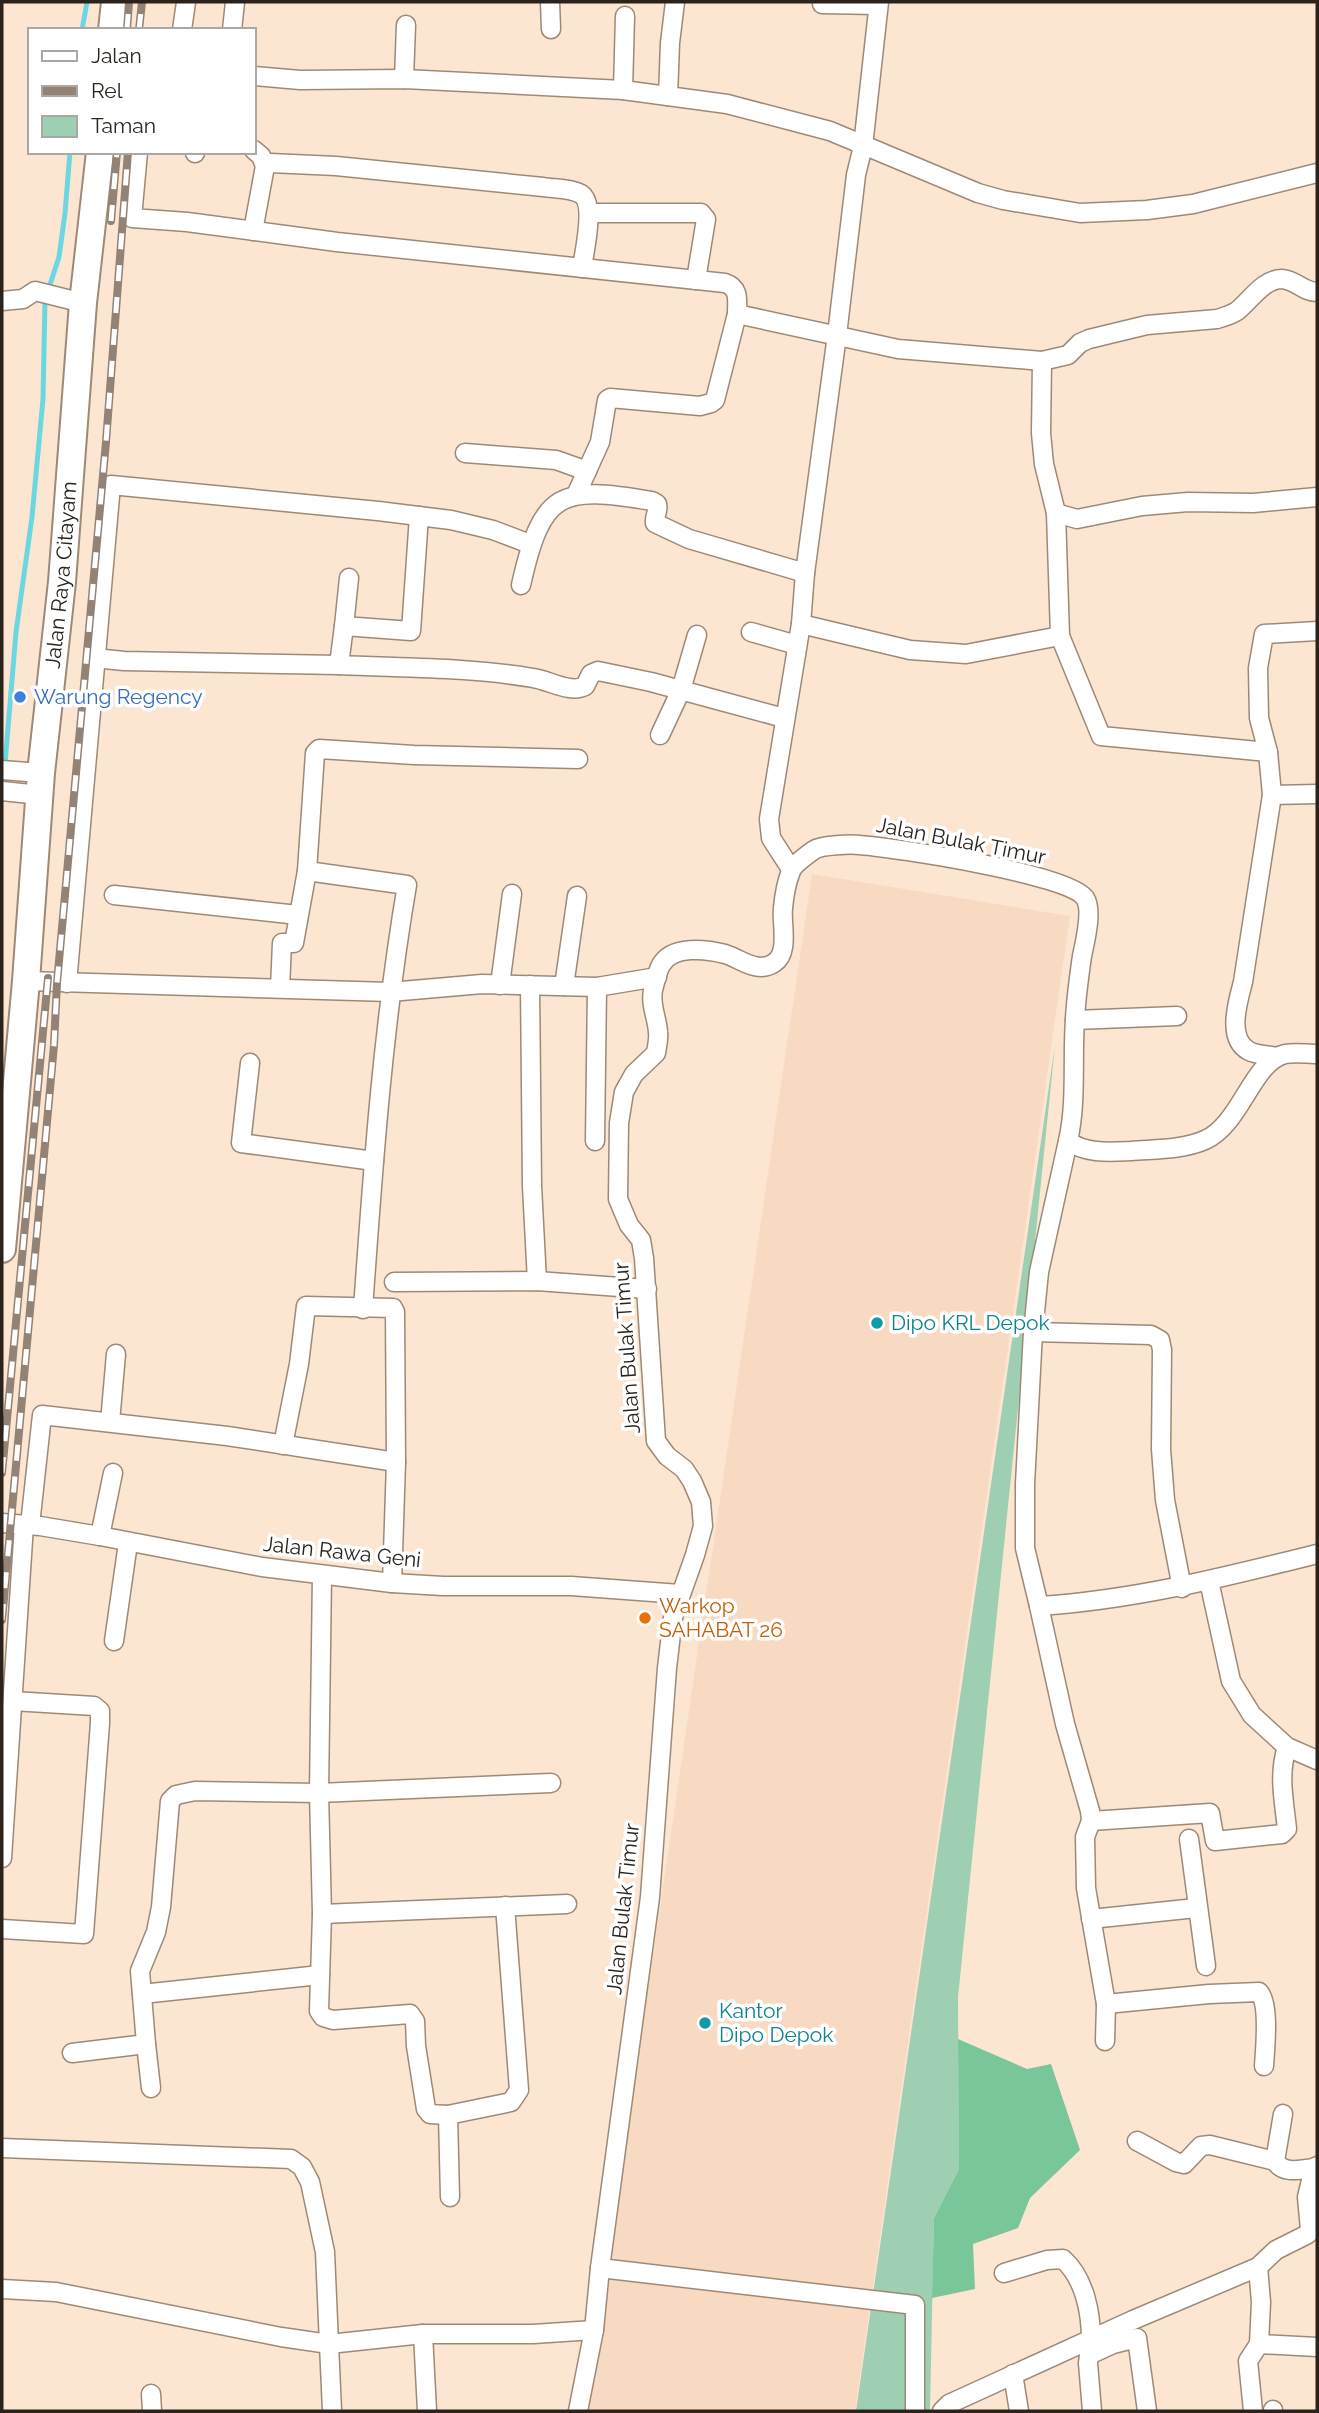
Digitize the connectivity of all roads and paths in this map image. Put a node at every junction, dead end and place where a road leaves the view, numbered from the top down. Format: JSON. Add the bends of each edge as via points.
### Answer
{"nodes":[{"id":1,"x":115,"y":2,"type":"edge"},
{"id":2,"x":186,"y":2,"type":"edge"},
{"id":3,"x":235,"y":2,"type":"edge"},
{"id":4,"x":550,"y":2,"type":"edge"},
{"id":5,"x":675,"y":2,"type":"edge"},
{"id":6,"x":822,"y":4,"type":"dead end"},
{"id":7,"x":878,"y":4,"type":"edge"},
{"id":8,"x":625,"y":16,"type":"dead end"},
{"id":9,"x":406,"y":25,"type":"dead end"},
{"id":10,"x":112,"y":28,"type":"edge"},
{"id":11,"x":182,"y":28,"type":"edge"},
{"id":12,"x":232,"y":28,"type":"edge"},
{"id":13,"x":551,"y":29,"type":"dead end"},
{"id":14,"x":256,"y":76,"type":"edge"},
{"id":15,"x":404,"y":79,"type":"junction"},
{"id":16,"x":623,"y":90,"type":"junction"},
{"id":17,"x":668,"y":96,"type":"junction"},
{"id":18,"x":863,"y":146,"type":"junction"},
{"id":19,"x":256,"y":152,"type":"edge"},
{"id":20,"x":100,"y":154,"type":"edge"},
{"id":21,"x":138,"y":154,"type":"edge"},
{"id":22,"x":265,"y":166,"type":"junction"},
{"id":23,"x":1317,"y":173,"type":"edge"},
{"id":24,"x":589,"y":213,"type":"junction"},
{"id":25,"x":253,"y":231,"type":"junction"},
{"id":26,"x":582,"y":268,"type":"junction"},
{"id":27,"x":696,"y":280,"type":"junction"},
{"id":28,"x":1317,"y":292,"type":"edge"},
{"id":29,"x":75,"y":300,"type":"junction"},
{"id":30,"x":2,"y":301,"type":"edge"},
{"id":31,"x":737,"y":314,"type":"junction"},
{"id":32,"x":837,"y":335,"type":"junction"},
{"id":33,"x":1042,"y":361,"type":"junction"},
{"id":34,"x":465,"y":453,"type":"dead end"},
{"id":35,"x":587,"y":471,"type":"junction"},
{"id":36,"x":576,"y":495,"type":"junction"},
{"id":37,"x":1317,"y":497,"type":"edge"},
{"id":38,"x":1056,"y":513,"type":"junction"},
{"id":39,"x":419,"y":516,"type":"junction"},
{"id":40,"x":530,"y":544,"type":"junction"},
{"id":41,"x":805,"y":573,"type":"junction"},
{"id":42,"x":349,"y":578,"type":"dead end"},
{"id":43,"x":521,"y":585,"type":"dead end"},
{"id":44,"x":801,"y":624,"type":"junction"},
{"id":45,"x":344,"y":626,"type":"junction"},
{"id":46,"x":1317,"y":631,"type":"edge"},
{"id":47,"x":751,"y":632,"type":"dead end"},
{"id":48,"x":697,"y":635,"type":"dead end"},
{"id":49,"x":1060,"y":636,"type":"junction"},
{"id":50,"x":797,"y":645,"type":"junction"},
{"id":51,"x":94,"y":658,"type":"junction"},
{"id":52,"x":339,"y":665,"type":"junction"},
{"id":53,"x":681,"y":690,"type":"junction"},
{"id":54,"x":785,"y":718,"type":"junction"},
{"id":55,"x":660,"y":735,"type":"dead end"},
{"id":56,"x":1268,"y":752,"type":"junction"},
{"id":57,"x":578,"y":759,"type":"dead end"},
{"id":58,"x":2,"y":770,"type":"edge"},
{"id":59,"x":32,"y":783,"type":"junction"},
{"id":60,"x":2,"y":791,"type":"edge"},
{"id":61,"x":1317,"y":794,"type":"edge"},
{"id":62,"x":1272,"y":795,"type":"junction"},
{"id":63,"x":791,"y":869,"type":"junction"},
{"id":64,"x":307,"y":871,"type":"junction"},
{"id":65,"x":512,"y":894,"type":"dead end"},
{"id":66,"x":114,"y":895,"type":"dead end"},
{"id":67,"x":577,"y":895,"type":"dead end"},
{"id":68,"x":298,"y":915,"type":"junction"},
{"id":69,"x":657,"y":977,"type":"junction"},
{"id":70,"x":26,"y":981,"type":"junction"},
{"id":71,"x":67,"y":983,"type":"junction"},
{"id":72,"x":500,"y":985,"type":"junction"},
{"id":73,"x":530,"y":985,"type":"junction"},
{"id":74,"x":564,"y":986,"type":"junction"},
{"id":75,"x":597,"y":987,"type":"junction"},
{"id":76,"x":279,"y":988,"type":"junction"},
{"id":77,"x":390,"y":992,"type":"junction"},
{"id":78,"x":1178,"y":1016,"type":"dead end"},
{"id":79,"x":1075,"y":1020,"type":"junction"},
{"id":80,"x":11,"y":1051,"type":"edge"},
{"id":81,"x":1317,"y":1054,"type":"edge"},
{"id":82,"x":1278,"y":1057,"type":"junction"},
{"id":83,"x":250,"y":1063,"type":"dead end"},
{"id":84,"x":595,"y":1141,"type":"dead end"},
{"id":85,"x":1068,"y":1141,"type":"junction"},
{"id":86,"x":374,"y":1161,"type":"junction"},
{"id":87,"x":2,"y":1249,"type":"edge"},
{"id":88,"x":537,"y":1281,"type":"junction"},
{"id":89,"x":394,"y":1282,"type":"dead end"},
{"id":90,"x":647,"y":1289,"type":"junction"},
{"id":91,"x":363,"y":1309,"type":"junction"},
{"id":92,"x":1033,"y":1332,"type":"junction"},
{"id":93,"x":116,"y":1354,"type":"dead end"},
{"id":94,"x":110,"y":1422,"type":"junction"},
{"id":95,"x":283,"y":1444,"type":"junction"},
{"id":96,"x":396,"y":1462,"type":"junction"},
{"id":97,"x":113,"y":1474,"type":"dead end"},
{"id":98,"x":2,"y":1523,"type":"edge"},
{"id":99,"x":27,"y":1525,"type":"junction"},
{"id":100,"x":100,"y":1536,"type":"junction"},
{"id":101,"x":128,"y":1543,"type":"junction"},
{"id":102,"x":1317,"y":1554,"type":"edge"},
{"id":103,"x":323,"y":1575,"type":"junction"},
{"id":104,"x":1209,"y":1581,"type":"junction"},
{"id":105,"x":393,"y":1583,"type":"junction"},
{"id":106,"x":1181,"y":1588,"type":"junction"},
{"id":107,"x":680,"y":1594,"type":"junction"},
{"id":108,"x":1039,"y":1606,"type":"junction"},
{"id":109,"x":114,"y":1640,"type":"dead end"},
{"id":110,"x":13,"y":1701,"type":"junction"},
{"id":111,"x":1287,"y":1747,"type":"junction"},
{"id":112,"x":1317,"y":1760,"type":"edge"},
{"id":113,"x":551,"y":1783,"type":"dead end"},
{"id":114,"x":319,"y":1793,"type":"junction"},
{"id":115,"x":1091,"y":1821,"type":"junction"},
{"id":116,"x":1189,"y":1839,"type":"dead end"},
{"id":117,"x":2,"y":1857,"type":"edge"},
{"id":118,"x":567,"y":1904,"type":"dead end"},
{"id":119,"x":505,"y":1906,"type":"junction"},
{"id":120,"x":1196,"y":1908,"type":"junction"},
{"id":121,"x":323,"y":1914,"type":"junction"},
{"id":122,"x":1091,"y":1919,"type":"junction"},
{"id":123,"x":2,"y":1929,"type":"edge"},
{"id":124,"x":1206,"y":1966,"type":"dead end"},
{"id":125,"x":320,"y":1975,"type":"junction"},
{"id":126,"x":142,"y":1994,"type":"junction"},
{"id":127,"x":1106,"y":2004,"type":"junction"},
{"id":128,"x":1105,"y":2041,"type":"dead end"},
{"id":129,"x":146,"y":2044,"type":"junction"},
{"id":130,"x":72,"y":2053,"type":"dead end"},
{"id":131,"x":1264,"y":2066,"type":"dead end"},
{"id":132,"x":151,"y":2088,"type":"dead end"},
{"id":133,"x":1283,"y":2114,"type":"dead end"},
{"id":134,"x":448,"y":2115,"type":"junction"},
{"id":135,"x":1137,"y":2141,"type":"dead end"},
{"id":136,"x":2,"y":2148,"type":"edge"},
{"id":137,"x":1275,"y":2161,"type":"junction"},
{"id":138,"x":1315,"y":2167,"type":"edge"},
{"id":139,"x":450,"y":2197,"type":"dead end"},
{"id":140,"x":1258,"y":2267,"type":"junction"},
{"id":141,"x":607,"y":2268,"type":"junction"},
{"id":142,"x":1004,"y":2273,"type":"dead end"},
{"id":143,"x":2,"y":2289,"type":"edge"},
{"id":144,"x":1133,"y":2320,"type":"junction"},
{"id":145,"x":594,"y":2330,"type":"junction"},
{"id":146,"x":423,"y":2334,"type":"junction"},
{"id":147,"x":1137,"y":2338,"type":"junction"},
{"id":148,"x":1091,"y":2340,"type":"junction"},
{"id":149,"x":329,"y":2344,"type":"junction"},
{"id":150,"x":1259,"y":2344,"type":"junction"},
{"id":151,"x":1317,"y":2347,"type":"edge"},
{"id":152,"x":1013,"y":2374,"type":"junction"},
{"id":153,"x":914,"y":2405,"type":"edge"},
{"id":154,"x":332,"y":2411,"type":"edge"},
{"id":155,"x":426,"y":2411,"type":"edge"},
{"id":156,"x":579,"y":2411,"type":"edge"},
{"id":157,"x":943,"y":2411,"type":"edge"},
{"id":158,"x":1019,"y":2411,"type":"edge"},
{"id":159,"x":1092,"y":2411,"type":"edge"},
{"id":160,"x":1147,"y":2411,"type":"edge"},
{"id":161,"x":1253,"y":2411,"type":"edge"}],
"edges":[{"from":1,"to":10,"type":"main road"},
{"from":2,"to":11,"type":"street"},
{"from":3,"to":12,"type":"street"},
{"from":4,"to":13,"type":"street"},
{"from":5,"to":17,"type":"street"},
{"from":6,"to":7,"type":"street"},
{"from":7,"to":18,"type":"street"},
{"from":8,"to":16,"type":"street"},
{"from":9,"to":15,"type":"street"},
{"from":14,"to":15,"type":"street"},
{"from":15,"to":16,"type":"street"},
{"from":16,"to":17,"type":"street"},
{"from":17,"to":18,"type":"street","via":[[796,121]]},
{"from":18,"to":23,"type":"street","via":[[978,194],[1080,213],[1193,204]]},
{"from":18,"to":32,"type":"street"},
{"from":19,"to":22,"type":"street"},
{"from":20,"to":29,"type":"main road","name":"Jalan Raya Citayam"},
{"from":21,"to":25,"type":"street","via":[[132,218]]},
{"from":22,"to":24,"type":"street","via":[[274,162],[336,166],[573,191],[584,197]]},
{"from":22,"to":25,"type":"street"},
{"from":24,"to":26,"type":"street"},
{"from":24,"to":27,"type":"street","via":[[701,213],[706,219]]},
{"from":25,"to":26,"type":"street"},
{"from":26,"to":27,"type":"street"},
{"from":27,"to":31,"type":"street","via":[[734,286]]},
{"from":28,"to":33,"type":"street","via":[[1293,282],[1271,281],[1227,317],[1112,333],[1084,341],[1068,355]]},
{"from":29,"to":30,"type":"street","via":[[35,290],[23,299]]},
{"from":29,"to":59,"type":"main road","name":"Jalan Raya Citayam","via":[[62,582]]},
{"from":31,"to":32,"type":"street"},
{"from":31,"to":35,"type":"street","via":[[715,400],[700,406],[610,398],[600,442]]},
{"from":32,"to":33,"type":"street","via":[[898,349]]},
{"from":32,"to":41,"type":"street"},
{"from":33,"to":38,"type":"street","via":[[1042,443]]},
{"from":34,"to":35,"type":"street","via":[[556,460]]},
{"from":35,"to":36,"type":"street"},
{"from":36,"to":40,"type":"street","via":[[550,507]]},
{"from":36,"to":41,"type":"street","via":[[590,492],[652,501],[657,504],[655,523],[660,527]]},
{"from":37,"to":38,"type":"street","via":[[1142,506],[1077,519]]},
{"from":38,"to":49,"type":"street"},
{"from":39,"to":40,"type":"street","via":[[493,530]]},
{"from":39,"to":45,"type":"street","via":[[411,631]]},
{"from":39,"to":51,"type":"street","via":[[111,485]]},
{"from":40,"to":43,"type":"street"},
{"from":41,"to":44,"type":"street"},
{"from":42,"to":45,"type":"street"},
{"from":44,"to":49,"type":"street","via":[[911,650],[966,654]]},
{"from":44,"to":50,"type":"street"},
{"from":45,"to":52,"type":"street"},
{"from":46,"to":56,"type":"street","via":[[1264,634],[1258,668],[1259,718]]},
{"from":47,"to":50,"type":"street"},
{"from":48,"to":53,"type":"street"},
{"from":49,"to":56,"type":"street","via":[[1101,736]]},
{"from":50,"to":54,"type":"street"},
{"from":51,"to":52,"type":"street"},
{"from":51,"to":71,"type":"street"},
{"from":52,"to":53,"type":"street","via":[[498,674],[576,689],[598,671]]},
{"from":53,"to":54,"type":"street"},
{"from":53,"to":55,"type":"street"},
{"from":54,"to":63,"type":"street","via":[[769,819],[771,838]]},
{"from":56,"to":62,"type":"street"},
{"from":57,"to":64,"type":"street","via":[[319,749],[315,753]]},
{"from":58,"to":59,"type":"street"},
{"from":59,"to":60,"type":"street"},
{"from":59,"to":70,"type":"main road","name":"Jalan Raya Citayam"},
{"from":61,"to":62,"type":"street"},
{"from":62,"to":82,"type":"street","via":[[1236,1009],[1240,1041],[1249,1051]]},
{"from":63,"to":69,"type":"street","via":[[783,906],[782,953],[775,963],[758,967],[726,954],[685,951],[661,963]]},
{"from":63,"to":79,"type":"street","name":"Jalan Bulak Timur","via":[[816,848],[857,844],[985,865],[1080,892],[1088,904]]},
{"from":64,"to":68,"type":"street"},
{"from":64,"to":77,"type":"street","via":[[407,885]]},
{"from":65,"to":72,"type":"street"},
{"from":66,"to":68,"type":"street"},
{"from":67,"to":74,"type":"street"},
{"from":68,"to":76,"type":"street","via":[[294,943],[282,943]]},
{"from":69,"to":75,"type":"street"},
{"from":69,"to":90,"type":"street","name":"Jalan Bulak Timur","via":[[653,992],[656,1053],[634,1074],[624,1092],[616,1175],[618,1199],[641,1240]]},
{"from":70,"to":71,"type":"street"},
{"from":70,"to":80,"type":"main road","name":"Jalan Raya Citayam"},
{"from":71,"to":76,"type":"street"},
{"from":72,"to":73,"type":"street"},
{"from":72,"to":77,"type":"street"},
{"from":73,"to":74,"type":"street"},
{"from":73,"to":88,"type":"street"},
{"from":74,"to":75,"type":"street"},
{"from":75,"to":84,"type":"street"},
{"from":76,"to":77,"type":"street"},
{"from":77,"to":86,"type":"street"},
{"from":78,"to":79,"type":"street"},
{"from":79,"to":85,"type":"street","name":"Jalan Bulak Timur"},
{"from":80,"to":87,"type":"main road","name":"Jalan Raya Citayam"},
{"from":81,"to":82,"type":"street"},
{"from":82,"to":85,"type":"street","via":[[1267,1065],[1230,1120],[1206,1140],[1183,1147],[1098,1152]]},
{"from":83,"to":86,"type":"street","via":[[241,1143]]},
{"from":85,"to":92,"type":"street","name":"Jalan Bulak Timur","via":[[1039,1272]]},
{"from":86,"to":91,"type":"street"},
{"from":88,"to":89,"type":"street"},
{"from":88,"to":90,"type":"street"},
{"from":90,"to":107,"type":"street","name":"Jalan Bulak Timur","via":[[656,1441],[684,1468],[701,1502],[703,1526]]},
{"from":91,"to":95,"type":"street","via":[[306,1306]]},
{"from":91,"to":96,"type":"street","via":[[393,1308],[395,1312]]},
{"from":92,"to":106,"type":"street","via":[[1151,1335],[1160,1340],[1165,1500]]},
{"from":92,"to":108,"type":"street","name":"Jalan Bulak Timur","via":[[1026,1548]]},
{"from":93,"to":94,"type":"street"},
{"from":94,"to":95,"type":"street"},
{"from":94,"to":99,"type":"street","via":[[42,1415]]},
{"from":95,"to":96,"type":"street"},
{"from":96,"to":105,"type":"street"},
{"from":97,"to":100,"type":"street"},
{"from":98,"to":99,"type":"street","name":"Jalan Rawa Geni"},
{"from":99,"to":100,"type":"street","name":"Jalan Rawa Geni"},
{"from":99,"to":110,"type":"street"},
{"from":100,"to":101,"type":"street","name":"Jalan Rawa Geni"},
{"from":101,"to":103,"type":"street","name":"Jalan Rawa Geni"},
{"from":101,"to":109,"type":"street"},
{"from":102,"to":104,"type":"street"},
{"from":103,"to":105,"type":"street","name":"Jalan Rawa Geni"},
{"from":103,"to":114,"type":"street"},
{"from":104,"to":106,"type":"street"},
{"from":104,"to":111,"type":"street","via":[[1231,1681],[1252,1715]]},
{"from":105,"to":107,"type":"street","name":"Jalan Rawa Geni","via":[[571,1586]]},
{"from":106,"to":108,"type":"street"},
{"from":107,"to":141,"type":"street","name":"Jalan Bulak Timur","via":[[667,1668],[650,1896]]},
{"from":108,"to":115,"type":"street","name":"Jalan Bulak Timur"},
{"from":110,"to":117,"type":"street"},
{"from":110,"to":123,"type":"street","via":[[94,1706],[100,1711],[100,1723],[84,1934]]},
{"from":111,"to":112,"type":"street"},
{"from":111,"to":115,"type":"street","via":[[1281,1768],[1287,1829],[1282,1834],[1215,1842],[1210,1813]]},
{"from":113,"to":114,"type":"street"},
{"from":114,"to":121,"type":"street"},
{"from":114,"to":126,"type":"street","via":[[176,1794],[170,1801],[156,1932],[141,1966]]},
{"from":115,"to":122,"type":"street","via":[[1085,1837]]},
{"from":116,"to":120,"type":"street"},
{"from":118,"to":119,"type":"street"},
{"from":119,"to":121,"type":"street"},
{"from":119,"to":134,"type":"street","via":[[519,2090],[512,2102]]},
{"from":120,"to":122,"type":"street"},
{"from":120,"to":124,"type":"street"},
{"from":121,"to":125,"type":"street"},
{"from":122,"to":127,"type":"street"},
{"from":125,"to":126,"type":"street"},
{"from":125,"to":134,"type":"street","via":[[319,2011],[323,2017],[410,2014],[415,2021],[426,2109],[430,2114]]},
{"from":126,"to":129,"type":"street"},
{"from":127,"to":128,"type":"street"},
{"from":127,"to":131,"type":"street","via":[[1258,1992],[1266,2026]]},
{"from":129,"to":130,"type":"street"},
{"from":129,"to":132,"type":"street"},
{"from":133,"to":137,"type":"street"},
{"from":134,"to":139,"type":"street"},
{"from":135,"to":137,"type":"street","via":[[1184,2164],[1200,2146],[1210,2145]]},
{"from":136,"to":149,"type":"street","via":[[291,2159],[310,2182],[325,2252]]},
{"from":137,"to":138,"type":"street","via":[[1286,2170]]},
{"from":138,"to":140,"type":"street","via":[[1307,2197],[1308,2234],[1276,2250]]},
{"from":140,"to":144,"type":"street"},
{"from":140,"to":150,"type":"street"},
{"from":141,"to":145,"type":"street","name":"Jalan Bulak Timur"},
{"from":141,"to":153,"type":"street","via":[[915,2305]]},
{"from":142,"to":148,"type":"street","via":[[1063,2259],[1087,2303]]},
{"from":143,"to":149,"type":"street","via":[[56,2292]]},
{"from":144,"to":147,"type":"street"},
{"from":144,"to":148,"type":"street"},
{"from":145,"to":146,"type":"street"},
{"from":145,"to":156,"type":"street","name":"Jalan Bulak Timur"},
{"from":146,"to":149,"type":"street"},
{"from":146,"to":155,"type":"street"},
{"from":147,"to":159,"type":"street","via":[[1089,2355]]},
{"from":147,"to":160,"type":"street"},
{"from":148,"to":152,"type":"street"},
{"from":149,"to":154,"type":"street"},
{"from":150,"to":151,"type":"street"},
{"from":150,"to":161,"type":"street","via":[[1248,2361]]},
{"from":152,"to":157,"type":"street","via":[[948,2404]]},
{"from":152,"to":158,"type":"street"}]}
